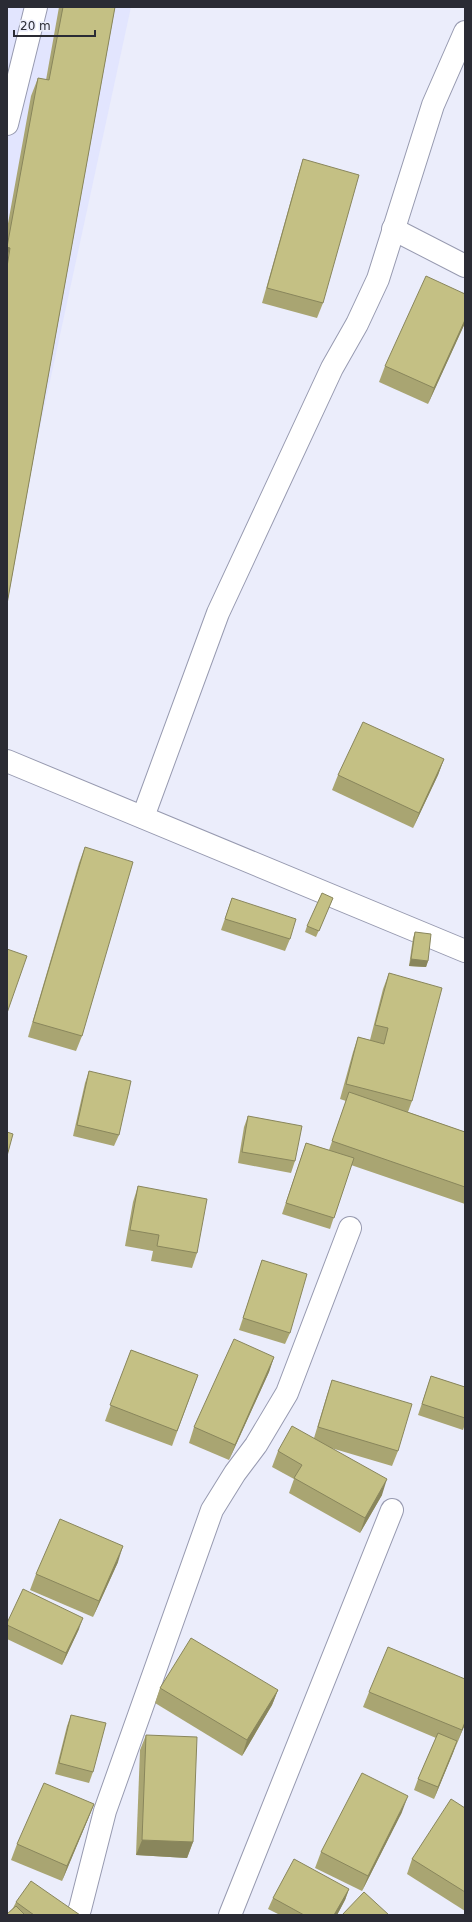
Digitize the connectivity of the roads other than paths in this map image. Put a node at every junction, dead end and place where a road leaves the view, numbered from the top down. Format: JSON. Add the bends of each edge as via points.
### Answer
{"nodes":[{"id":1,"x":36,"y":7,"type":"edge"},
{"id":2,"x":465,"y":32,"type":"edge"},
{"id":3,"x":7,"y":124,"type":"edge"},
{"id":4,"x":393,"y":229,"type":"junction"},
{"id":5,"x":465,"y":266,"type":"edge"},
{"id":6,"x":7,"y":761,"type":"edge"},
{"id":7,"x":143,"y":817,"type":"junction"},
{"id":8,"x":465,"y":951,"type":"edge"},
{"id":9,"x":350,"y":1228,"type":"dead end"},
{"id":10,"x":392,"y":1510,"type":"dead end"},
{"id":11,"x":77,"y":1915,"type":"edge"},
{"id":12,"x":230,"y":1915,"type":"edge"}],
"edges":[{"from":1,"to":3,"type":"street"},
{"from":2,"to":4,"type":"street","via":[[433,105]]},
{"from":4,"to":5,"type":"street"},
{"from":4,"to":7,"type":"street","via":[[378,279],[357,324],[332,368],[218,613]]},
{"from":6,"to":7,"type":"street"},
{"from":7,"to":8,"type":"street"},
{"from":9,"to":11,"type":"street","via":[[287,1393],[212,1510],[105,1811]]},
{"from":10,"to":12,"type":"street"}]}
